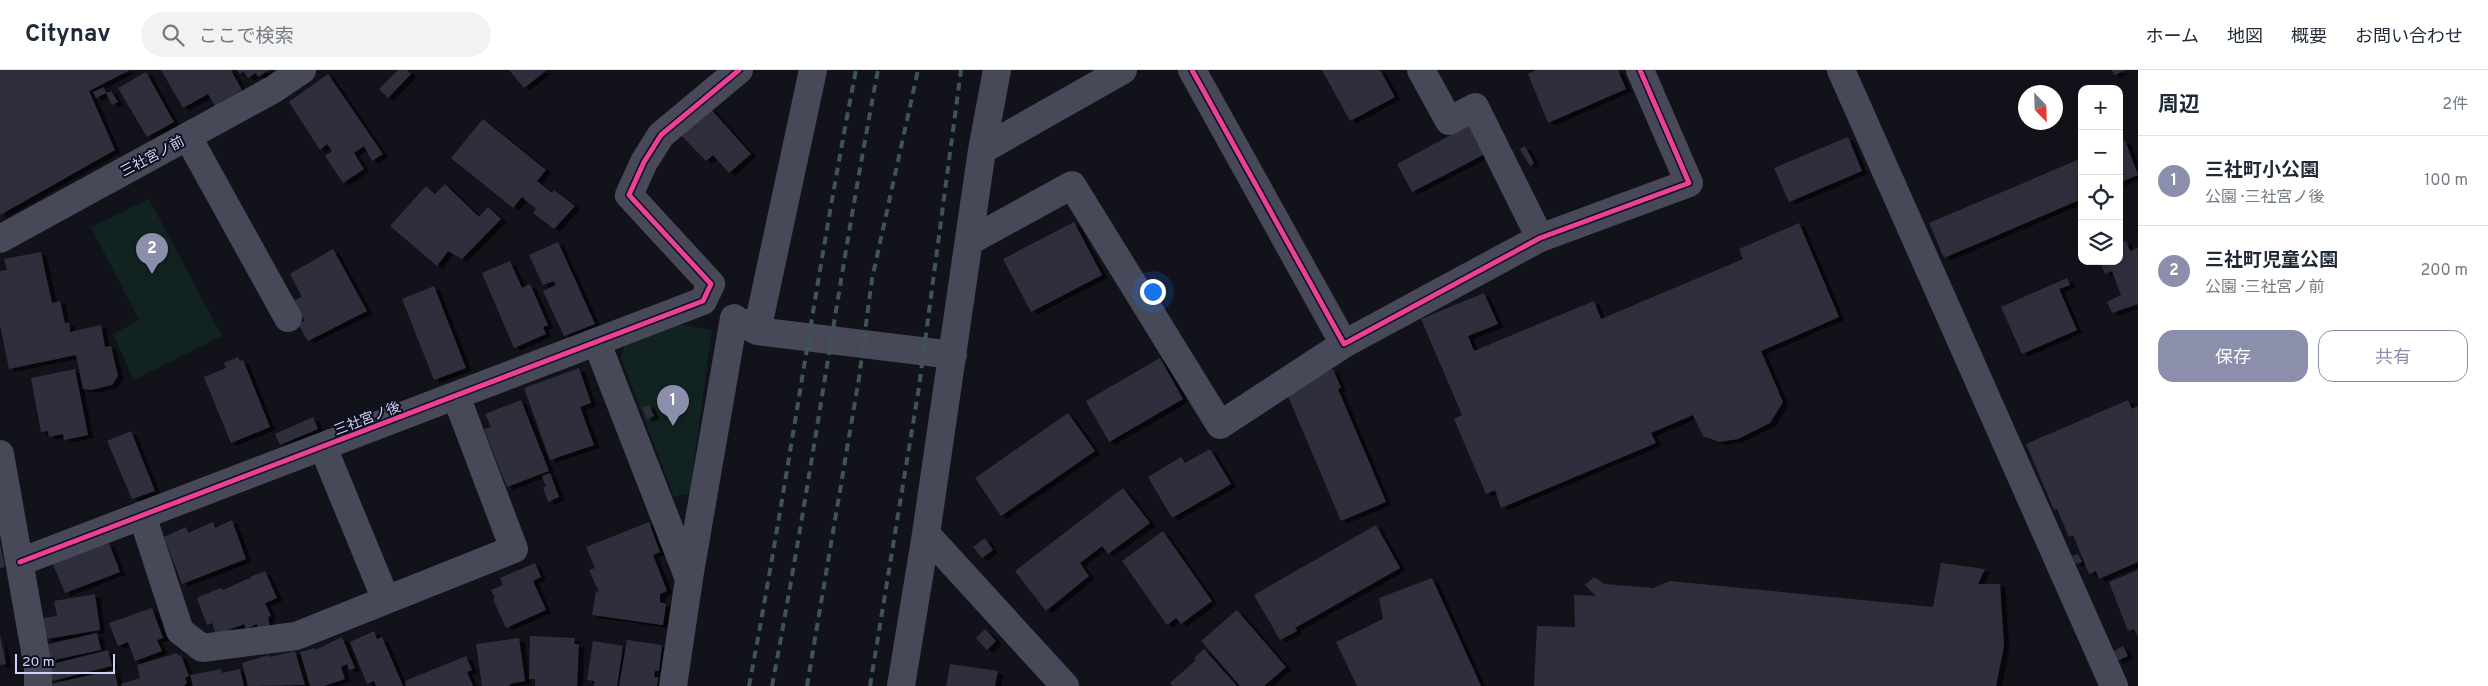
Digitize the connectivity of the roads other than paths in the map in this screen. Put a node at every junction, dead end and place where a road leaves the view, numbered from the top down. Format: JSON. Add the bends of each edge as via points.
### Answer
{"nodes":[{"id":1,"x":302,"y":70,"type":"edge"},
{"id":2,"x":739,"y":70,"type":"edge"},
{"id":3,"x":813,"y":70,"type":"edge"},
{"id":4,"x":997,"y":70,"type":"edge"},
{"id":5,"x":1123,"y":70,"type":"edge"},
{"id":6,"x":1192,"y":70,"type":"edge"},
{"id":7,"x":1422,"y":70,"type":"edge"},
{"id":8,"x":1640,"y":70,"type":"edge"},
{"id":9,"x":1841,"y":70,"type":"edge"},
{"id":10,"x":188,"y":137,"type":"junction"},
{"id":11,"x":982,"y":150,"type":"junction"},
{"id":12,"x":1540,"y":238,"type":"junction"},
{"id":13,"x":0,"y":239,"type":"edge"},
{"id":14,"x":970,"y":241,"type":"junction"},
{"id":15,"x":707,"y":293,"type":"junction"},
{"id":16,"x":288,"y":318,"type":"dead end"},
{"id":17,"x":746,"y":325,"type":"junction"},
{"id":18,"x":597,"y":343,"type":"junction"},
{"id":19,"x":1344,"y":344,"type":"junction"},
{"id":20,"x":953,"y":355,"type":"junction"},
{"id":21,"x":456,"y":396,"type":"junction"},
{"id":22,"x":323,"y":447,"type":"junction"},
{"id":23,"x":0,"y":454,"type":"edge"},
{"id":24,"x":142,"y":515,"type":"junction"},
{"id":25,"x":926,"y":534,"type":"junction"},
{"id":26,"x":20,"y":562,"type":"junction"},
{"id":27,"x":689,"y":579,"type":"junction"},
{"id":28,"x":386,"y":600,"type":"junction"},
{"id":29,"x":38,"y":686,"type":"edge"},
{"id":30,"x":672,"y":686,"type":"edge"},
{"id":31,"x":901,"y":686,"type":"edge"},
{"id":32,"x":1064,"y":686,"type":"edge"},
{"id":33,"x":2114,"y":686,"type":"edge"}],
"edges":[{"from":1,"to":10,"type":"street","name":"三社宮ノ前","via":[[274,90]]},
{"from":2,"to":15,"type":"street","via":[[661,135],[629,195]]},
{"from":3,"to":17,"type":"street"},
{"from":4,"to":11,"type":"street"},
{"from":5,"to":11,"type":"street"},
{"from":6,"to":19,"type":"street"},
{"from":7,"to":12,"type":"street","via":[[1449,122],[1475,107]]},
{"from":8,"to":12,"type":"street","via":[[1689,183]]},
{"from":9,"to":33,"type":"street"},
{"from":10,"to":13,"type":"street","name":"三社宮ノ前"},
{"from":10,"to":16,"type":"street"},
{"from":11,"to":14,"type":"street"},
{"from":12,"to":19,"type":"street"},
{"from":14,"to":19,"type":"street","via":[[1072,185],[1220,425]]},
{"from":14,"to":20,"type":"street"},
{"from":15,"to":17,"type":"street"},
{"from":15,"to":18,"type":"street","name":"三社宮ノ後"},
{"from":17,"to":20,"type":"street"},
{"from":17,"to":27,"type":"street"},
{"from":18,"to":21,"type":"street","name":"三社宮ノ後"},
{"from":18,"to":27,"type":"street"},
{"from":20,"to":25,"type":"street"},
{"from":21,"to":22,"type":"street","name":"三社宮ノ後"},
{"from":21,"to":28,"type":"street","via":[[514,549]]},
{"from":22,"to":24,"type":"street","name":"三社宮ノ後"},
{"from":22,"to":28,"type":"street"},
{"from":23,"to":26,"type":"street"},
{"from":24,"to":26,"type":"street","name":"三社宮ノ後"},
{"from":24,"to":28,"type":"street","via":[[180,631],[202,648],[296,636]]},
{"from":25,"to":31,"type":"street"},
{"from":25,"to":32,"type":"street"},
{"from":26,"to":29,"type":"street","via":[[38,668]]},
{"from":27,"to":30,"type":"street"}]}
